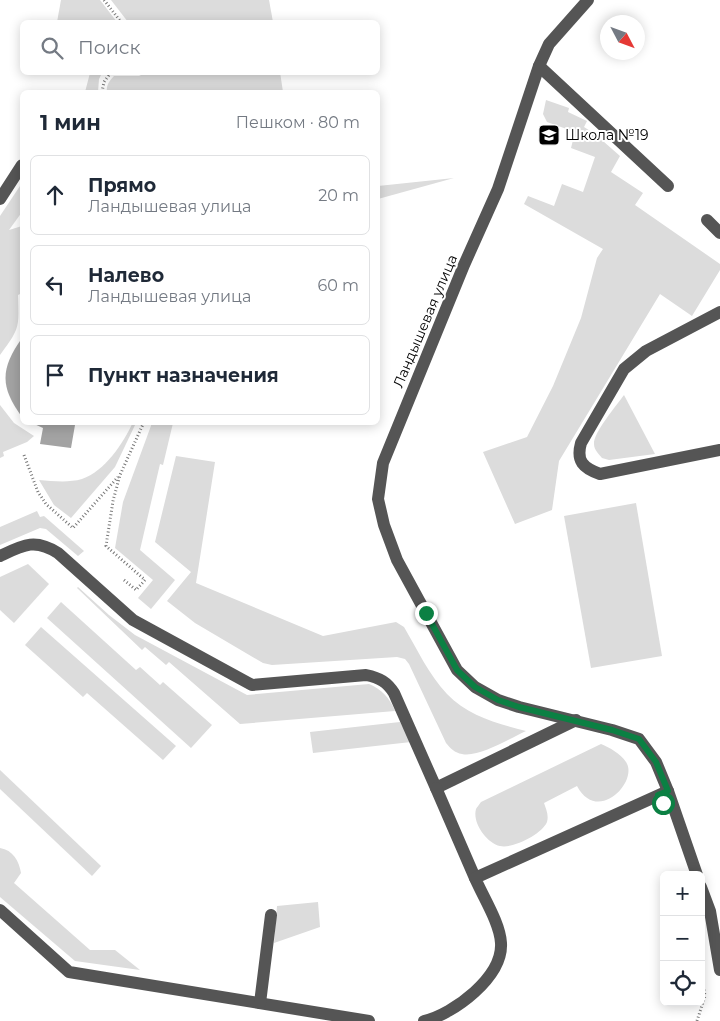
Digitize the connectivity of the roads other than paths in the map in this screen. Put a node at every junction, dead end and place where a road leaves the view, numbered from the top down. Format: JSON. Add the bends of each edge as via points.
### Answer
{"nodes":[{"id":1,"x":588,"y":0,"type":"edge"},
{"id":2,"x":538,"y":66,"type":"junction"},
{"id":3,"x":20,"y":168,"type":"edge"},
{"id":4,"x":668,"y":186,"type":"dead end"},
{"id":5,"x":0,"y":199,"type":"edge"},
{"id":6,"x":707,"y":220,"type":"dead end"},
{"id":7,"x":720,"y":233,"type":"edge"},
{"id":8,"x":720,"y":312,"type":"edge"},
{"id":9,"x":720,"y":450,"type":"edge"},
{"id":10,"x":0,"y":556,"type":"edge"},
{"id":11,"x":576,"y":720,"type":"junction"},
{"id":12,"x":436,"y":788,"type":"junction"},
{"id":13,"x":668,"y":791,"type":"junction"},
{"id":14,"x":696,"y":871,"type":"edge"},
{"id":15,"x":475,"y":878,"type":"junction"},
{"id":16,"x":705,"y":897,"type":"edge"},
{"id":17,"x":0,"y":910,"type":"edge"},
{"id":18,"x":271,"y":915,"type":"dead end"},
{"id":19,"x":720,"y":970,"type":"edge"},
{"id":20,"x":260,"y":1003,"type":"junction"},
{"id":21,"x":369,"y":1021,"type":"edge"},
{"id":22,"x":424,"y":1021,"type":"edge"}],
"edges":[{"from":1,"to":2,"type":"street","name":"Ландышевая улица","via":[[549,44]]},
{"from":2,"to":4,"type":"street"},
{"from":2,"to":11,"type":"street","name":"Ландышевая улица","via":[[498,190],[382,462],[378,499],[397,560],[457,670],[475,687],[498,700]]},
{"from":3,"to":5,"type":"street"},
{"from":6,"to":7,"type":"street"},
{"from":8,"to":9,"type":"street","via":[[646,351],[624,369],[578,453],[581,462],[600,474]]},
{"from":10,"to":12,"type":"street","via":[[23,545],[35,543],[48,547],[133,620],[252,685],[366,675],[378,677],[394,693]]},
{"from":11,"to":12,"type":"street"},
{"from":11,"to":13,"type":"street","name":"Ландышевая улица","via":[[639,739],[656,762]]},
{"from":12,"to":15,"type":"street"},
{"from":13,"to":14,"type":"street","name":"Ландышевая улица"},
{"from":13,"to":15,"type":"street"},
{"from":15,"to":22,"type":"street","via":[[498,930],[501,944],[496,964],[479,989],[461,1004]]},
{"from":16,"to":19,"type":"street"},
{"from":17,"to":20,"type":"street","via":[[69,972]]},
{"from":18,"to":20,"type":"street"},
{"from":20,"to":21,"type":"street"}]}
